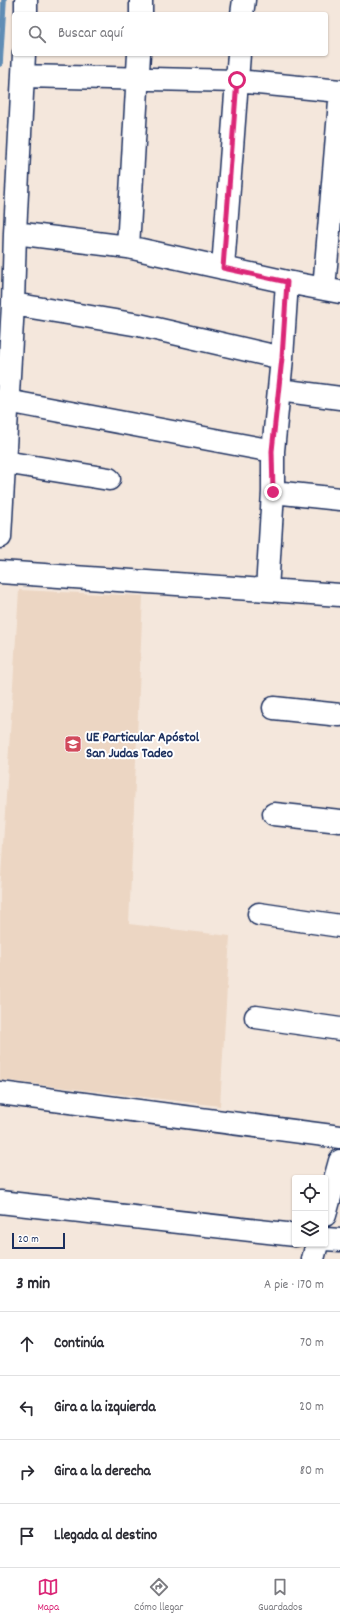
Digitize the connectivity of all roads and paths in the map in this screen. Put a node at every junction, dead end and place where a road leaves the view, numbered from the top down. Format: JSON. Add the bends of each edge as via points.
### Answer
{"nodes":[{"id":1,"x":26,"y":0,"type":"edge"},
{"id":2,"x":141,"y":0,"type":"edge"},
{"id":3,"x":244,"y":0,"type":"edge"},
{"id":4,"x":26,"y":12,"type":"edge"},
{"id":5,"x":141,"y":12,"type":"edge"},
{"id":6,"x":242,"y":12,"type":"edge"},
{"id":7,"x":24,"y":56,"type":"edge"},
{"id":8,"x":139,"y":56,"type":"edge"},
{"id":9,"x":239,"y":56,"type":"edge"},
{"id":10,"x":23,"y":76,"type":"junction"},
{"id":11,"x":138,"y":78,"type":"junction"},
{"id":12,"x":237,"y":80,"type":"junction"},
{"id":13,"x":340,"y":91,"type":"edge"},
{"id":14,"x":340,"y":101,"type":"edge"},
{"id":15,"x":15,"y":233,"type":"junction"},
{"id":16,"x":128,"y":247,"type":"junction"},
{"id":17,"x":223,"y":268,"type":"junction"},
{"id":18,"x":287,"y":282,"type":"junction"},
{"id":19,"x":332,"y":291,"type":"edge"},
{"id":20,"x":13,"y":304,"type":"junction"},
{"id":21,"x":282,"y":358,"type":"junction"},
{"id":22,"x":4,"y":376,"type":"edge"},
{"id":23,"x":279,"y":390,"type":"junction"},
{"id":24,"x":340,"y":398,"type":"edge"},
{"id":25,"x":7,"y":401,"type":"junction"},
{"id":26,"x":272,"y":451,"type":"junction"},
{"id":27,"x":4,"y":462,"type":"junction"},
{"id":28,"x":109,"y":479,"type":"dead end"},
{"id":29,"x":273,"y":492,"type":"junction"},
{"id":30,"x":340,"y":499,"type":"edge"},
{"id":31,"x":0,"y":537,"type":"edge"},
{"id":32,"x":0,"y":572,"type":"edge"},
{"id":33,"x":266,"y":590,"type":"junction"},
{"id":34,"x":340,"y":595,"type":"edge"},
{"id":35,"x":274,"y":708,"type":"dead end"},
{"id":36,"x":340,"y":716,"type":"edge"},
{"id":37,"x":274,"y":814,"type":"dead end"},
{"id":38,"x":340,"y":821,"type":"edge"},
{"id":39,"x":259,"y":914,"type":"dead end"},
{"id":40,"x":340,"y":926,"type":"edge"},
{"id":41,"x":256,"y":1018,"type":"dead end"},
{"id":42,"x":340,"y":1029,"type":"edge"},
{"id":43,"x":0,"y":1093,"type":"edge"},
{"id":44,"x":340,"y":1137,"type":"edge"},
{"id":45,"x":340,"y":1162,"type":"edge"},
{"id":46,"x":0,"y":1202,"type":"edge"},
{"id":47,"x":326,"y":1211,"type":"edge"},
{"id":48,"x":292,"y":1235,"type":"edge"},
{"id":49,"x":328,"y":1239,"type":"edge"},
{"id":50,"x":340,"y":1240,"type":"edge"},
{"id":51,"x":316,"y":1247,"type":"edge"},
{"id":52,"x":313,"y":1259,"type":"edge"}],
"edges":[{"from":1,"to":4,"type":"street"},
{"from":2,"to":5,"type":"street"},
{"from":3,"to":6,"type":"street"},
{"from":7,"to":10,"type":"street"},
{"from":8,"to":11,"type":"street"},
{"from":9,"to":12,"type":"street"},
{"from":10,"to":11,"type":"street"},
{"from":10,"to":15,"type":"street"},
{"from":11,"to":12,"type":"street"},
{"from":11,"to":16,"type":"street"},
{"from":12,"to":13,"type":"street"},
{"from":12,"to":17,"type":"street"},
{"from":14,"to":19,"type":"street"},
{"from":15,"to":16,"type":"street"},
{"from":15,"to":20,"type":"street"},
{"from":16,"to":17,"type":"street"},
{"from":17,"to":18,"type":"street"},
{"from":18,"to":19,"type":"street"},
{"from":18,"to":21,"type":"street"},
{"from":20,"to":21,"type":"street","via":[[140,326]]},
{"from":20,"to":22,"type":"street"},
{"from":21,"to":23,"type":"street"},
{"from":22,"to":25,"type":"street"},
{"from":23,"to":24,"type":"street"},
{"from":23,"to":26,"type":"street"},
{"from":25,"to":26,"type":"street"},
{"from":25,"to":27,"type":"street"},
{"from":26,"to":29,"type":"street"},
{"from":27,"to":28,"type":"street"},
{"from":27,"to":31,"type":"street"},
{"from":29,"to":30,"type":"street"},
{"from":29,"to":33,"type":"street"},
{"from":32,"to":33,"type":"street"},
{"from":33,"to":34,"type":"street"},
{"from":35,"to":36,"type":"street"},
{"from":37,"to":38,"type":"street"},
{"from":39,"to":40,"type":"street"},
{"from":41,"to":42,"type":"street"},
{"from":43,"to":44,"type":"street"},
{"from":45,"to":47,"type":"street"},
{"from":46,"to":48,"type":"street"},
{"from":49,"to":50,"type":"street"},
{"from":51,"to":52,"type":"street"}]}
